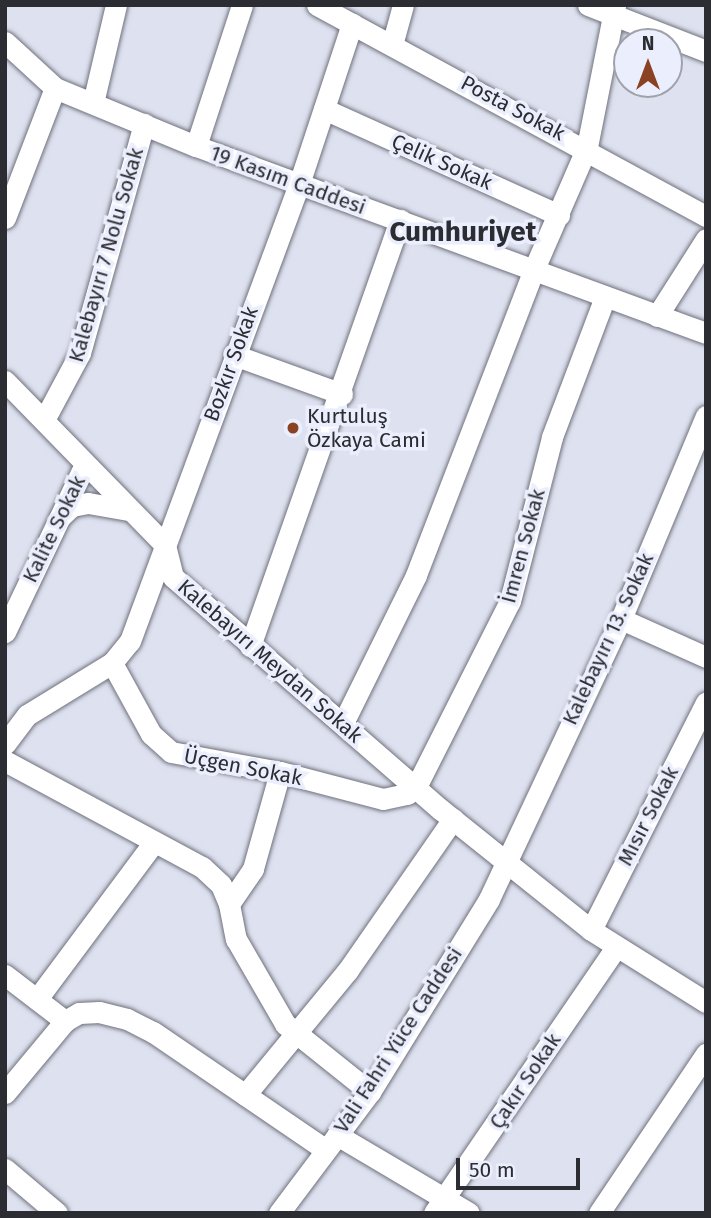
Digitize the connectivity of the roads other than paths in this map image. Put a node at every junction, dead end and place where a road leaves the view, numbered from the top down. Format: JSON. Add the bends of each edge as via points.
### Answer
{"nodes":[{"id":1,"x":116,"y":5,"type":"edge"},
{"id":2,"x":242,"y":5,"type":"edge"},
{"id":3,"x":317,"y":5,"type":"edge"},
{"id":4,"x":403,"y":5,"type":"edge"},
{"id":5,"x":588,"y":5,"type":"edge"},
{"id":6,"x":614,"y":11,"type":"edge"},
{"id":7,"x":352,"y":24,"type":"junction"},
{"id":8,"x":5,"y":42,"type":"edge"},
{"id":9,"x":393,"y":45,"type":"junction"},
{"id":10,"x":706,"y":51,"type":"edge"},
{"id":11,"x":55,"y":88,"type":"junction"},
{"id":12,"x":93,"y":103,"type":"junction"},
{"id":13,"x":324,"y":109,"type":"junction"},
{"id":14,"x":144,"y":124,"type":"junction"},
{"id":15,"x":195,"y":146,"type":"junction"},
{"id":16,"x":587,"y":147,"type":"junction"},
{"id":17,"x":11,"y":180,"type":"edge"},
{"id":18,"x":299,"y":184,"type":"junction"},
{"id":19,"x":559,"y":215,"type":"junction"},
{"id":20,"x":706,"y":216,"type":"edge"},
{"id":21,"x":5,"y":219,"type":"edge"},
{"id":22,"x":400,"y":220,"type":"junction"},
{"id":23,"x":706,"y":239,"type":"edge"},
{"id":24,"x":534,"y":269,"type":"junction"},
{"id":25,"x":605,"y":297,"type":"junction"},
{"id":26,"x":657,"y":316,"type":"junction"},
{"id":27,"x":706,"y":333,"type":"edge"},
{"id":28,"x":234,"y":355,"type":"junction"},
{"id":29,"x":5,"y":381,"type":"edge"},
{"id":30,"x":342,"y":394,"type":"junction"},
{"id":31,"x":706,"y":416,"type":"edge"},
{"id":32,"x":44,"y":420,"type":"junction"},
{"id":33,"x":85,"y":464,"type":"junction"},
{"id":34,"x":133,"y":513,"type":"junction"},
{"id":35,"x":60,"y":517,"type":"junction"},
{"id":36,"x":165,"y":545,"type":"junction"},
{"id":37,"x":621,"y":619,"type":"junction"},
{"id":38,"x":5,"y":632,"type":"edge"},
{"id":39,"x":250,"y":646,"type":"junction"},
{"id":40,"x":706,"y":657,"type":"edge"},
{"id":41,"x":113,"y":663,"type":"junction"},
{"id":42,"x":706,"y":702,"type":"edge"},
{"id":43,"x":342,"y":723,"type":"junction"},
{"id":44,"x":5,"y":744,"type":"edge"},
{"id":45,"x":5,"y":761,"type":"edge"},
{"id":46,"x":280,"y":772,"type":"junction"},
{"id":47,"x":416,"y":785,"type":"junction"},
{"id":48,"x":453,"y":818,"type":"junction"},
{"id":49,"x":154,"y":842,"type":"junction"},
{"id":50,"x":504,"y":860,"type":"junction"},
{"id":51,"x":229,"y":904,"type":"junction"},
{"id":52,"x":591,"y":930,"type":"junction"},
{"id":53,"x":615,"y":949,"type":"junction"},
{"id":54,"x":5,"y":975,"type":"edge"},
{"id":55,"x":703,"y":994,"type":"edge"},
{"id":56,"x":37,"y":999,"type":"junction"},
{"id":57,"x":65,"y":1021,"type":"junction"},
{"id":58,"x":295,"y":1033,"type":"junction"},
{"id":59,"x":706,"y":1054,"type":"edge"},
{"id":60,"x":370,"y":1092,"type":"junction"},
{"id":61,"x":5,"y":1093,"type":"edge"},
{"id":62,"x":245,"y":1095,"type":"junction"},
{"id":63,"x":331,"y":1143,"type":"junction"},
{"id":64,"x":5,"y":1169,"type":"edge"},
{"id":65,"x":439,"y":1205,"type":"edge"},
{"id":66,"x":57,"y":1213,"type":"edge"},
{"id":67,"x":279,"y":1213,"type":"edge"},
{"id":68,"x":468,"y":1213,"type":"edge"},
{"id":69,"x":599,"y":1213,"type":"edge"}],
"edges":[{"from":1,"to":12,"type":"street"},
{"from":2,"to":15,"type":"street"},
{"from":3,"to":7,"type":"street","name":"Posta Sokak"},
{"from":4,"to":9,"type":"street"},
{"from":5,"to":6,"type":"street"},
{"from":6,"to":10,"type":"street"},
{"from":6,"to":16,"type":"street"},
{"from":7,"to":9,"type":"street","name":"Posta Sokak"},
{"from":7,"to":13,"type":"street","name":"Bozkır Sokak"},
{"from":8,"to":11,"type":"street","name":"19 Kasım Caddesi"},
{"from":9,"to":16,"type":"street","name":"Posta Sokak"},
{"from":11,"to":12,"type":"street","name":"19 Kasım Caddesi"},
{"from":11,"to":17,"type":"street"},
{"from":12,"to":14,"type":"street","name":"19 Kasım Caddesi"},
{"from":13,"to":18,"type":"street","name":"Bozkır Sokak"},
{"from":13,"to":19,"type":"street","name":"Çelik Sokak"},
{"from":14,"to":15,"type":"street","name":"19 Kasım Caddesi"},
{"from":14,"to":32,"type":"street","name":"Kalebayırı 7 Nolu Sokak","via":[[80,353]]},
{"from":15,"to":18,"type":"street","name":"19 Kasım Caddesi"},
{"from":16,"to":19,"type":"street"},
{"from":16,"to":20,"type":"street","name":"Posta Sokak"},
{"from":17,"to":21,"type":"street"},
{"from":18,"to":22,"type":"street","name":"19 Kasım Caddesi"},
{"from":18,"to":28,"type":"street","name":"Bozkır Sokak"},
{"from":19,"to":24,"type":"street"},
{"from":22,"to":24,"type":"street","name":"19 Kasım Caddesi"},
{"from":22,"to":30,"type":"street"},
{"from":23,"to":26,"type":"street"},
{"from":24,"to":25,"type":"street","name":"19 Kasım Caddesi"},
{"from":24,"to":43,"type":"street","via":[[416,575]]},
{"from":25,"to":26,"type":"street","name":"19 Kasım Caddesi"},
{"from":25,"to":47,"type":"street","name":"İmren Sokak","via":[[552,437],[510,601]]},
{"from":26,"to":27,"type":"street","name":"19 Kasım Caddesi"},
{"from":28,"to":30,"type":"street"},
{"from":28,"to":36,"type":"street","name":"Bozkır Sokak"},
{"from":29,"to":32,"type":"street","name":"Kalebayırı Meydan Sokak"},
{"from":30,"to":39,"type":"street"},
{"from":31,"to":37,"type":"street","name":"Kalebayırı 13. Sokak"},
{"from":32,"to":33,"type":"street","name":"Kalebayırı Meydan Sokak"},
{"from":33,"to":34,"type":"street","name":"Kalebayırı Meydan Sokak"},
{"from":33,"to":35,"type":"street","name":"Kalite Sokak"},
{"from":34,"to":35,"type":"street","via":[[108,503],[88,503],[72,506]]},
{"from":34,"to":36,"type":"street","name":"Kalebayırı Meydan Sokak"},
{"from":35,"to":38,"type":"street","name":"Kalite Sokak"},
{"from":36,"to":39,"type":"street","name":"Kalebayırı Meydan Sokak","via":[[173,577]]},
{"from":36,"to":41,"type":"street","name":"Bozkır Sokak","via":[[130,642]]},
{"from":37,"to":40,"type":"street"},
{"from":37,"to":50,"type":"street","name":"Kalebayırı 13. Sokak"},
{"from":39,"to":43,"type":"street","name":"Kalebayırı Meydan Sokak"},
{"from":41,"to":44,"type":"street","via":[[27,715]]},
{"from":41,"to":46,"type":"street","name":"Üçgen Sokak","via":[[163,747]]},
{"from":42,"to":52,"type":"street","name":"Mısır Sokak"},
{"from":43,"to":47,"type":"street","name":"Kalebayırı Meydan Sokak"},
{"from":45,"to":49,"type":"street"},
{"from":46,"to":47,"type":"street","name":"Üçgen Sokak","via":[[383,799],[400,797]]},
{"from":46,"to":51,"type":"street","via":[[253,869]]},
{"from":47,"to":48,"type":"street","name":"Kalebayırı Meydan Sokak"},
{"from":48,"to":50,"type":"street","name":"Kalebayırı Meydan Sokak"},
{"from":48,"to":58,"type":"street","via":[[376,933]]},
{"from":49,"to":51,"type":"street","via":[[210,873]]},
{"from":49,"to":56,"type":"street"},
{"from":50,"to":52,"type":"street","name":"Kalebayırı Meydan Sokak"},
{"from":50,"to":60,"type":"street","name":"Vali Fahri Yüce Caddesi","via":[[489,899]]},
{"from":51,"to":58,"type":"street","via":[[236,939],[251,972]]},
{"from":52,"to":53,"type":"street","name":"Kalebayırı Meydan Sokak"},
{"from":53,"to":55,"type":"street","name":"Kalebayırı Meydan Sokak"},
{"from":53,"to":65,"type":"street","name":"Çakır Sokak"},
{"from":54,"to":56,"type":"street"},
{"from":56,"to":57,"type":"street"},
{"from":57,"to":61,"type":"street"},
{"from":57,"to":62,"type":"street","via":[[87,1012],[127,1018]]},
{"from":58,"to":60,"type":"street"},
{"from":58,"to":62,"type":"street"},
{"from":59,"to":69,"type":"street"},
{"from":60,"to":63,"type":"street","name":"Vali Fahri Yüce Caddesi"},
{"from":62,"to":63,"type":"street"},
{"from":63,"to":65,"type":"street"},
{"from":63,"to":67,"type":"street","name":"Vali Fahri Yüce Caddesi"},
{"from":64,"to":66,"type":"street"},
{"from":65,"to":68,"type":"street"}]}
